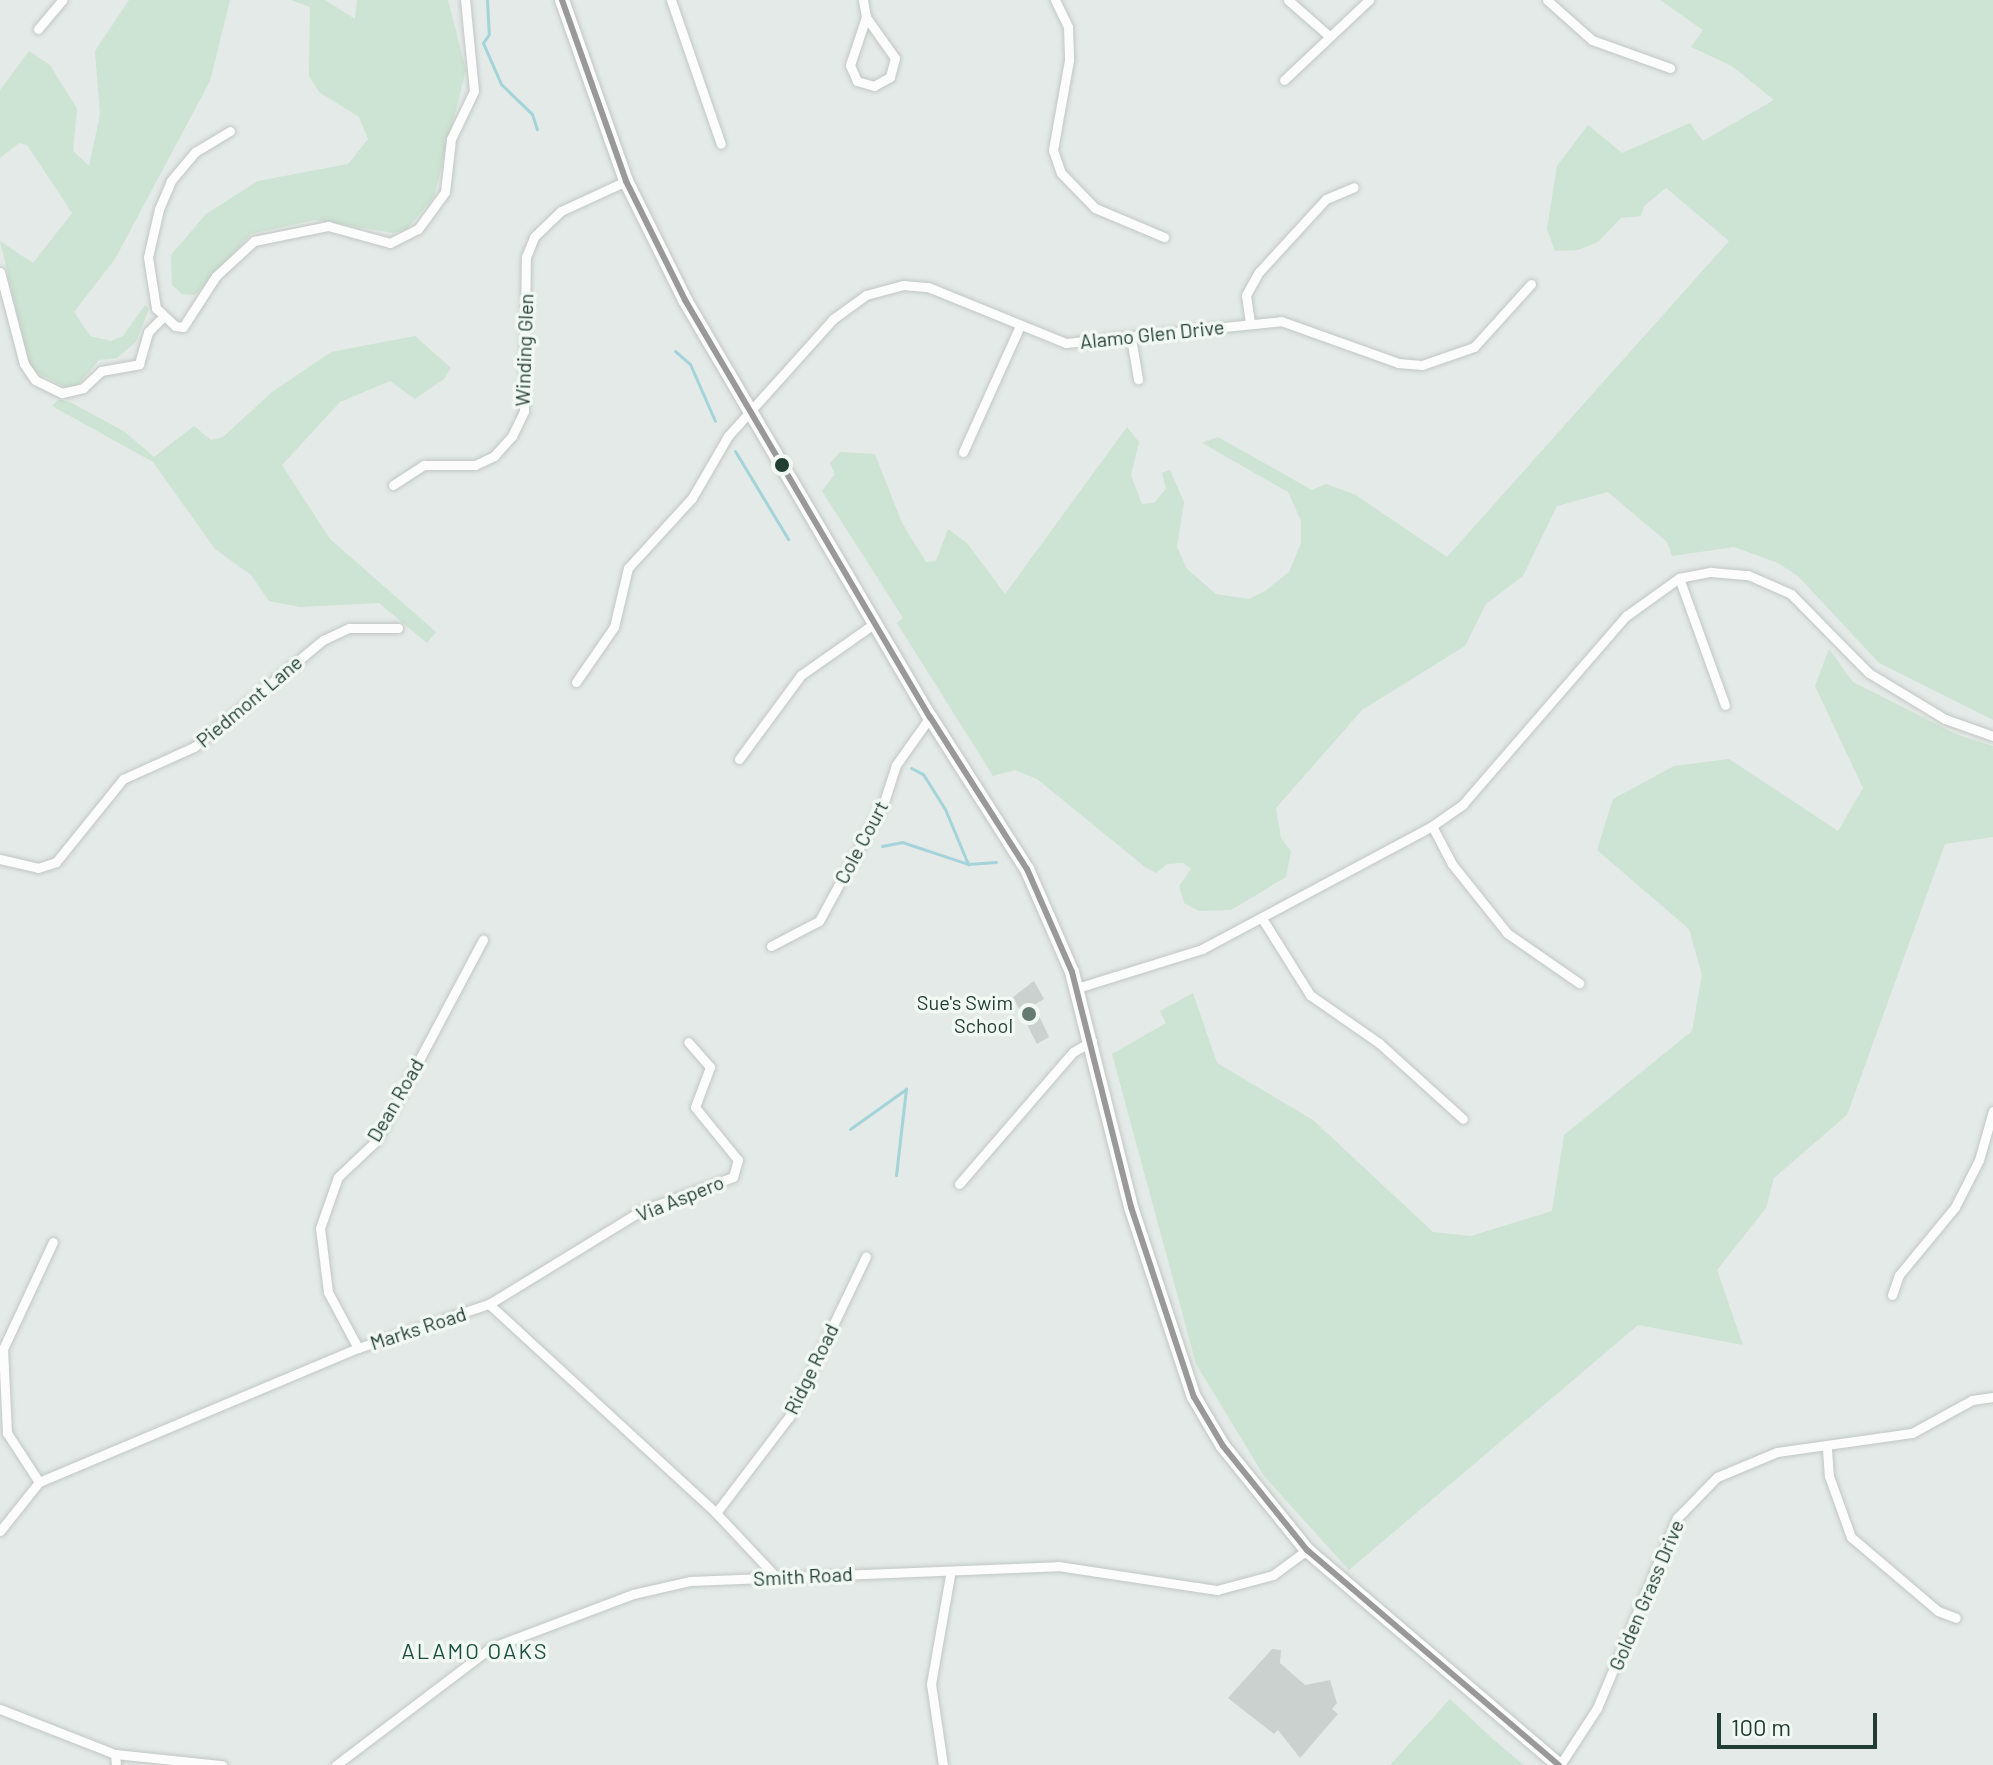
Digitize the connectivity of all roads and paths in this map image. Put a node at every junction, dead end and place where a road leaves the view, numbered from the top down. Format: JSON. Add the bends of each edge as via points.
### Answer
{"nodes":[{"id":1,"x":62,"y":0,"type":"edge"},
{"id":2,"x":465,"y":0,"type":"edge"},
{"id":3,"x":562,"y":0,"type":"edge"},
{"id":4,"x":671,"y":0,"type":"edge"},
{"id":5,"x":863,"y":0,"type":"edge"},
{"id":6,"x":1055,"y":0,"type":"edge"},
{"id":7,"x":1288,"y":0,"type":"edge"},
{"id":8,"x":1369,"y":0,"type":"edge"},
{"id":9,"x":1547,"y":0,"type":"edge"},
{"id":10,"x":866,"y":17,"type":"junction"},
{"id":11,"x":38,"y":29,"type":"dead end"},
{"id":12,"x":1328,"y":35,"type":"junction"},
{"id":13,"x":1670,"y":68,"type":"dead end"},
{"id":14,"x":1284,"y":80,"type":"dead end"},
{"id":15,"x":230,"y":131,"type":"dead end"},
{"id":16,"x":721,"y":144,"type":"dead end"},
{"id":17,"x":626,"y":181,"type":"junction"},
{"id":18,"x":1354,"y":187,"type":"dead end"},
{"id":19,"x":1164,"y":237,"type":"dead end"},
{"id":20,"x":0,"y":272,"type":"edge"},
{"id":21,"x":1531,"y":284,"type":"dead end"},
{"id":22,"x":162,"y":318,"type":"junction"},
{"id":23,"x":1250,"y":323,"type":"junction"},
{"id":24,"x":1019,"y":328,"type":"junction"},
{"id":25,"x":1131,"y":338,"type":"junction"},
{"id":26,"x":1138,"y":379,"type":"dead end"},
{"id":27,"x":748,"y":414,"type":"junction"},
{"id":28,"x":963,"y":452,"type":"dead end"},
{"id":29,"x":393,"y":485,"type":"dead end"},
{"id":30,"x":1679,"y":578,"type":"junction"},
{"id":31,"x":875,"y":623,"type":"junction"},
{"id":32,"x":398,"y":628,"type":"dead end"},
{"id":33,"x":576,"y":682,"type":"dead end"},
{"id":34,"x":1725,"y":705,"type":"dead end"},
{"id":35,"x":930,"y":717,"type":"junction"},
{"id":36,"x":1993,"y":736,"type":"edge"},
{"id":37,"x":739,"y":759,"type":"dead end"},
{"id":38,"x":1432,"y":826,"type":"junction"},
{"id":39,"x":0,"y":859,"type":"edge"},
{"id":40,"x":1263,"y":920,"type":"junction"},
{"id":41,"x":483,"y":940,"type":"dead end"},
{"id":42,"x":771,"y":946,"type":"dead end"},
{"id":43,"x":1579,"y":983,"type":"dead end"},
{"id":44,"x":1077,"y":988,"type":"junction"},
{"id":45,"x":1092,"y":1041,"type":"junction"},
{"id":46,"x":688,"y":1042,"type":"dead end"},
{"id":47,"x":1993,"y":1111,"type":"edge"},
{"id":48,"x":1463,"y":1119,"type":"dead end"},
{"id":49,"x":959,"y":1184,"type":"dead end"},
{"id":50,"x":53,"y":1242,"type":"dead end"},
{"id":51,"x":866,"y":1256,"type":"dead end"},
{"id":52,"x":1892,"y":1295,"type":"dead end"},
{"id":53,"x":489,"y":1304,"type":"junction"},
{"id":54,"x":358,"y":1348,"type":"junction"},
{"id":55,"x":1993,"y":1397,"type":"edge"},
{"id":56,"x":1827,"y":1449,"type":"junction"},
{"id":57,"x":39,"y":1482,"type":"junction"},
{"id":58,"x":716,"y":1513,"type":"junction"},
{"id":59,"x":0,"y":1531,"type":"edge"},
{"id":60,"x":1307,"y":1550,"type":"junction"},
{"id":61,"x":950,"y":1575,"type":"junction"},
{"id":62,"x":777,"y":1578,"type":"junction"},
{"id":63,"x":1956,"y":1618,"type":"dead end"},
{"id":64,"x":0,"y":1709,"type":"edge"},
{"id":65,"x":116,"y":1760,"type":"edge"},
{"id":66,"x":222,"y":1765,"type":"edge"},
{"id":67,"x":336,"y":1765,"type":"edge"},
{"id":68,"x":943,"y":1765,"type":"edge"},
{"id":69,"x":1559,"y":1765,"type":"edge"}],
"edges":[{"from":1,"to":11,"type":"street"},
{"from":2,"to":22,"type":"street","via":[[474,91],[451,139],[445,192],[418,229],[390,243],[328,226],[268,236],[227,263],[183,327]]},
{"from":3,"to":17,"type":"street"},
{"from":4,"to":16,"type":"street"},
{"from":5,"to":10,"type":"street"},
{"from":6,"to":19,"type":"street","via":[[1068,27],[1069,60],[1053,150],[1061,173],[1095,208]]},
{"from":7,"to":12,"type":"street"},
{"from":8,"to":12,"type":"street"},
{"from":9,"to":13,"type":"street","via":[[1592,40]]},
{"from":10,"to":10,"type":"street","via":[[895,58],[890,77],[874,86],[857,81],[850,65]]},
{"from":12,"to":14,"type":"street"},
{"from":15,"to":22,"type":"street","via":[[195,152],[171,181],[159,209],[148,257]]},
{"from":17,"to":27,"type":"street"},
{"from":17,"to":29,"type":"street","name":"Winding Glen","via":[[551,217],[529,247],[524,411],[512,436],[494,456],[475,465],[424,465]]},
{"from":18,"to":23,"type":"street","via":[[1326,199],[1259,272],[1246,295]]},
{"from":20,"to":22,"type":"street","via":[[24,364],[35,380],[62,393],[83,388],[101,371],[139,364],[148,332]]},
{"from":21,"to":23,"type":"street","name":"Alamo Glen Drive","via":[[1487,336],[1443,362],[1398,363],[1304,325]]},
{"from":23,"to":25,"type":"street","name":"Alamo Glen Drive"},
{"from":24,"to":25,"type":"street","name":"Alamo Glen Drive","via":[[1066,343]]},
{"from":24,"to":27,"type":"street","name":"Alamo Glen Drive","via":[[928,287],[884,288],[848,305]]},
{"from":24,"to":28,"type":"street"},
{"from":25,"to":26,"type":"street"},
{"from":27,"to":31,"type":"street"},
{"from":27,"to":33,"type":"street","name":"Alamo Glen Drive","via":[[716,452],[692,498],[628,568],[614,627]]},
{"from":30,"to":34,"type":"street"},
{"from":30,"to":36,"type":"street","via":[[1711,572],[1748,575],[1791,594],[1869,673],[1945,719]]},
{"from":30,"to":38,"type":"street","via":[[1626,616],[1463,804]]},
{"from":31,"to":35,"type":"street"},
{"from":31,"to":37,"type":"street","via":[[801,675]]},
{"from":32,"to":39,"type":"street","name":"Piedmont Lane","via":[[349,628],[323,640],[194,747],[123,779],[56,862],[38,868]]},
{"from":35,"to":42,"type":"street","name":"Cole Court","via":[[896,765],[884,802],[819,921]]},
{"from":35,"to":44,"type":"street","via":[[1027,869]]},
{"from":38,"to":40,"type":"street"},
{"from":38,"to":43,"type":"street","via":[[1452,864],[1507,933]]},
{"from":40,"to":44,"type":"street","via":[[1202,949]]},
{"from":40,"to":48,"type":"street","via":[[1310,995],[1379,1043]]},
{"from":41,"to":54,"type":"street","name":"Dean Road","via":[[376,1141],[338,1177],[320,1228],[328,1292]]},
{"from":44,"to":45,"type":"street"},
{"from":45,"to":49,"type":"street","via":[[1073,1052]]},
{"from":45,"to":60,"type":"street","via":[[1131,1207],[1194,1397],[1223,1446]]},
{"from":46,"to":53,"type":"street","name":"Via Aspero","via":[[710,1067],[695,1107],[738,1160],[733,1177],[641,1211]]},
{"from":47,"to":52,"type":"street","via":[[1979,1160],[1955,1207],[1899,1275]]},
{"from":50,"to":57,"type":"street","via":[[3,1349],[7,1433]]},
{"from":51,"to":58,"type":"street","name":"Ridge Road","via":[[789,1417]]},
{"from":53,"to":54,"type":"street","name":"Marks Road"},
{"from":53,"to":58,"type":"street","name":"Marks Road"},
{"from":54,"to":57,"type":"street","name":"Marks Road"},
{"from":55,"to":56,"type":"street","name":"Golden Grass Drive","via":[[1972,1400],[1912,1433]]},
{"from":56,"to":63,"type":"street","via":[[1829,1476],[1851,1537],[1938,1611]]},
{"from":56,"to":69,"type":"street","name":"Golden Grass Drive","via":[[1777,1452],[1732,1467],[1689,1502],[1657,1560],[1597,1708]]},
{"from":57,"to":59,"type":"street","name":"Marks Road"},
{"from":58,"to":62,"type":"street","name":"Marks Road"},
{"from":60,"to":61,"type":"street","name":"Smith Road","via":[[1273,1575],[1217,1590],[1058,1566]]},
{"from":60,"to":69,"type":"street"},
{"from":61,"to":62,"type":"street","name":"Smith Road","via":[[910,1569]]},
{"from":61,"to":68,"type":"street","via":[[931,1684]]},
{"from":62,"to":67,"type":"street","name":"Smith Road","via":[[690,1581],[633,1594],[490,1648]]},
{"from":64,"to":65,"type":"street"},
{"from":65,"to":66,"type":"street"}]}
